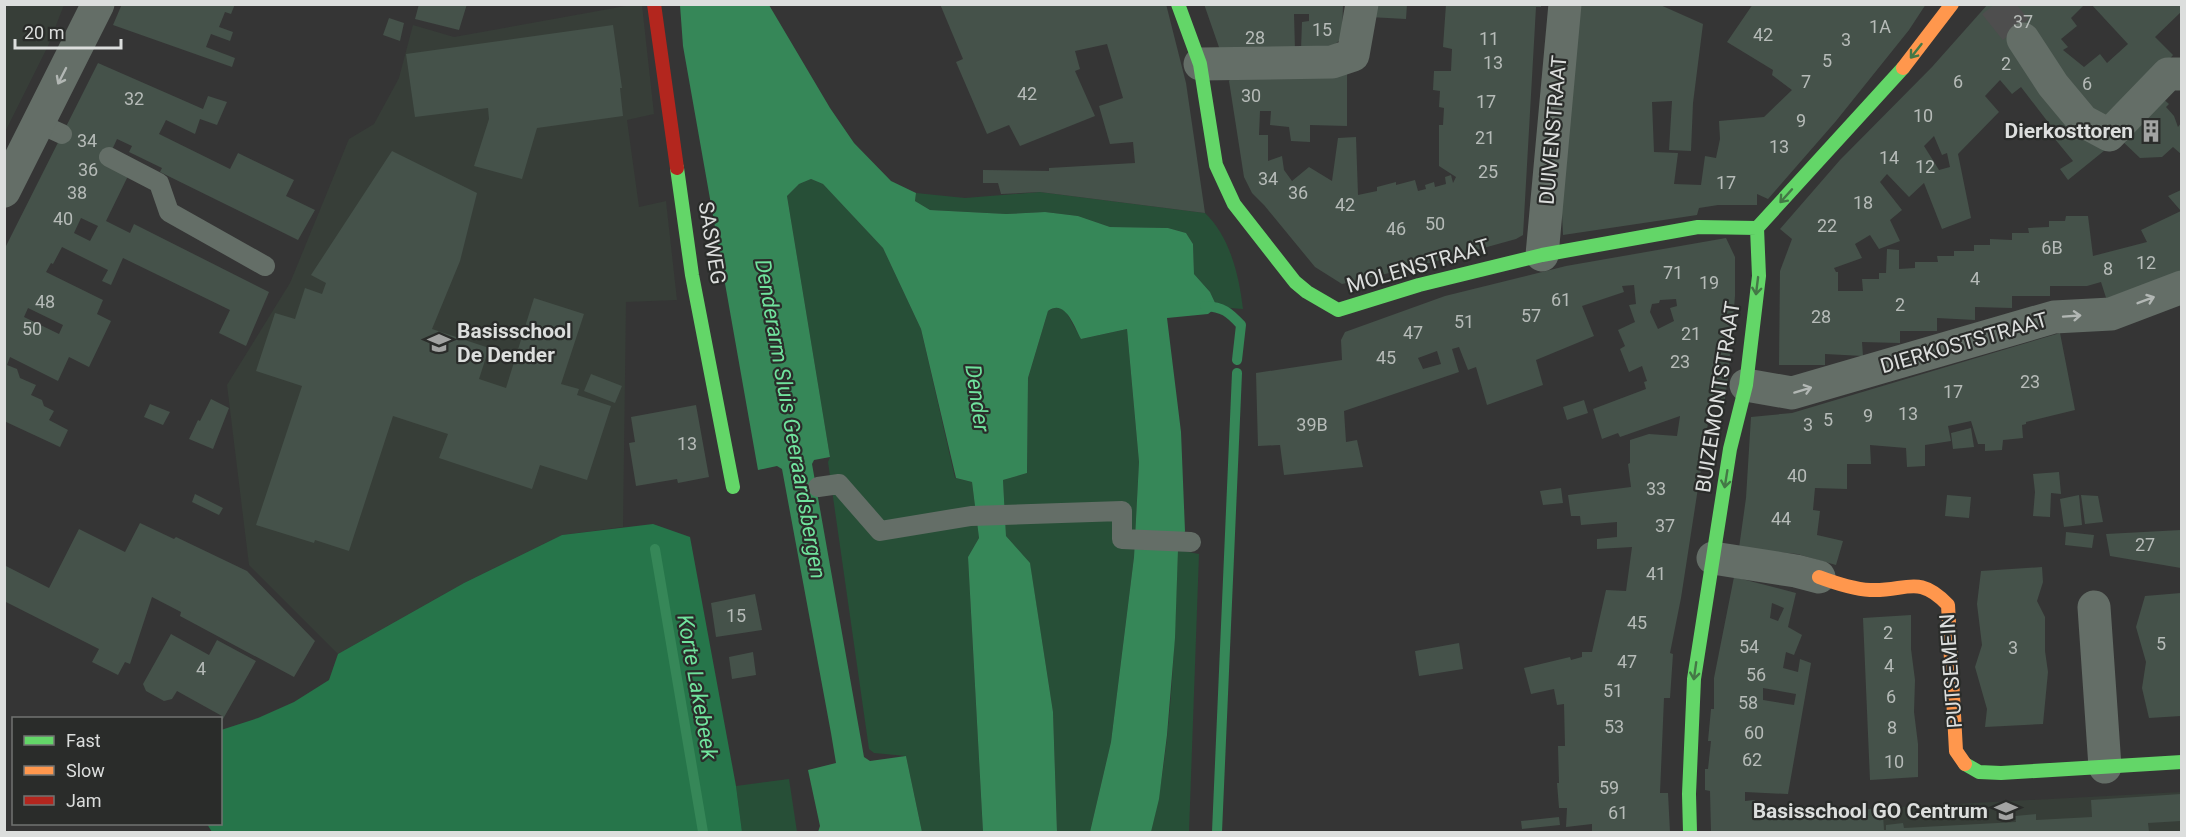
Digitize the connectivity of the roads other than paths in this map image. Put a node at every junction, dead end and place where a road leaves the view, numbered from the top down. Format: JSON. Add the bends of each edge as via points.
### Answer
{"nodes":[{"id":1,"x":654,"y":4,"type":"edge"},
{"id":2,"x":1178,"y":4,"type":"edge"},
{"id":3,"x":1362,"y":4,"type":"edge"},
{"id":4,"x":1565,"y":4,"type":"edge"},
{"id":5,"x":1952,"y":4,"type":"edge"},
{"id":6,"x":90,"y":7,"type":"edge"},
{"id":7,"x":2023,"y":39,"type":"tunnel mouth"},
{"id":8,"x":1200,"y":64,"type":"junction"},
{"id":9,"x":2181,"y":74,"type":"edge"},
{"id":10,"x":109,"y":157,"type":"dead end"},
{"id":11,"x":4,"y":191,"type":"edge"},
{"id":12,"x":1757,"y":228,"type":"junction"},
{"id":13,"x":1542,"y":255,"type":"junction"},
{"id":14,"x":265,"y":266,"type":"dead end"},
{"id":15,"x":2181,"y":286,"type":"edge"},
{"id":16,"x":1746,"y":385,"type":"junction"},
{"id":17,"x":733,"y":487,"type":"dead end"},
{"id":18,"x":818,"y":487,"type":"dead end"},
{"id":19,"x":1191,"y":542,"type":"dead end"},
{"id":20,"x":1713,"y":558,"type":"junction"},
{"id":21,"x":1819,"y":578,"type":"joint"},
{"id":22,"x":2094,"y":607,"type":"dead end"},
{"id":23,"x":2181,"y":762,"type":"edge"},
{"id":24,"x":2105,"y":767,"type":"junction"},
{"id":25,"x":1690,"y":832,"type":"edge"}],
"edges":[{"from":1,"to":17,"type":"street","name":"SASWEG","via":[[692,275]]},
{"from":2,"to":8,"type":"street","name":"MOLENSTRAAT"},
{"from":3,"to":8,"type":"street","via":[[1353,55],[1332,62]]},
{"from":4,"to":13,"type":"street","name":"DUIVENSTRAAT"},
{"from":5,"to":12,"type":"street","one_way":true,"via":[[1902,69]]},
{"from":6,"to":11,"type":"street","one_way":true,"via":[[50,129]]},
{"from":7,"to":9,"type":"street","via":[[2083,122],[2109,135],[2168,74]]},
{"from":8,"to":13,"type":"street","name":"MOLENSTRAAT","via":[[1216,165],[1234,204],[1295,282],[1338,310],[1419,285]]},
{"from":10,"to":14,"type":"lane","via":[[159,183],[169,212]]},
{"from":12,"to":13,"type":"street","name":"MOLENSTRAAT","via":[[1698,227]]},
{"from":12,"to":16,"type":"street","name":"BUIZEMONTSTRAAT","one_way":true,"via":[[1758,276]]},
{"from":16,"to":15,"type":"street","name":"DIERKOSTSTRAAT","one_way":true,"via":[[1792,393],[2054,317],[2111,314]]},
{"from":16,"to":20,"type":"street","name":"BUIZEMONTSTRAAT","one_way":true,"via":[[1730,449]]},
{"from":18,"to":19,"type":"lane","via":[[839,484],[880,531],[971,516],[1122,511],[1122,539]]},
{"from":20,"to":21,"type":"street","name":"PUTSEMEIN"},
{"from":20,"to":25,"type":"street","name":"BUIZEMONTSTRAAT","one_way":true,"via":[[1694,679]]},
{"from":21,"to":24,"type":"street","name":"PUTSEMEIN","via":[[1874,590],[1922,585],[1948,605],[1956,751],[1965,766],[1975,772],[2001,773]]},
{"from":22,"to":24,"type":"street"},
{"from":23,"to":24,"type":"street","name":"PUTSEMEIN"}]}
